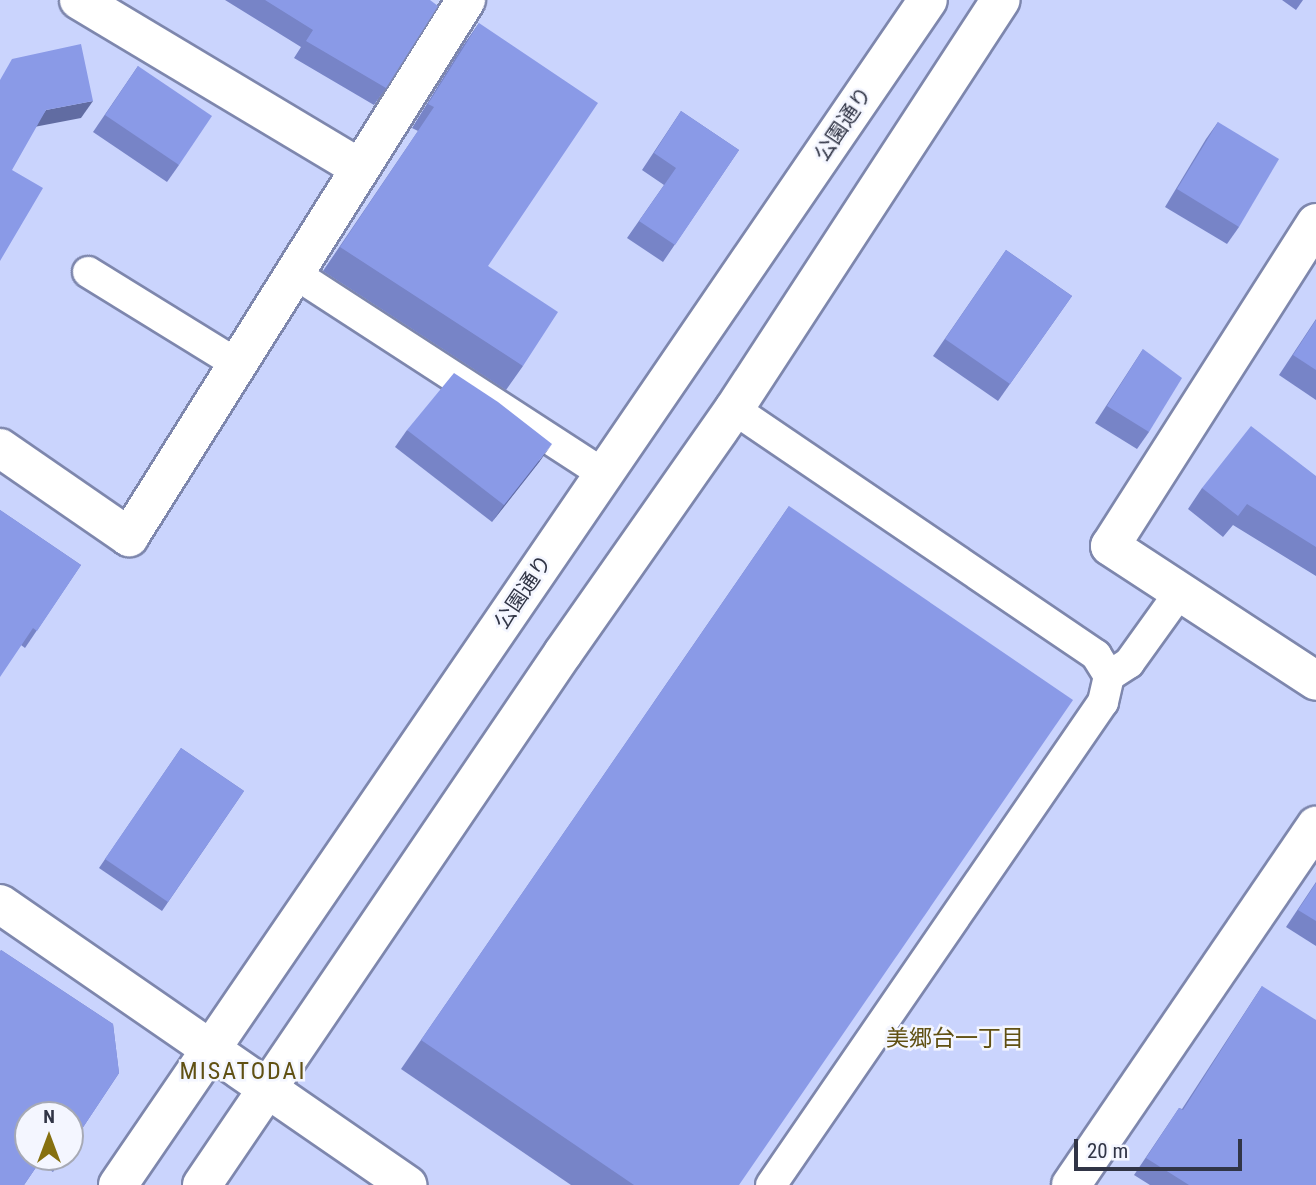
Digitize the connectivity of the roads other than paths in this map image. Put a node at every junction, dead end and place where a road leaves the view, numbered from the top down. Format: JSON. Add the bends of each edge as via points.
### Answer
{"nodes":[{"id":1,"x":79,"y":0,"type":"edge"},
{"id":2,"x":466,"y":0,"type":"edge"},
{"id":3,"x":928,"y":0,"type":"edge"},
{"id":4,"x":1001,"y":0,"type":"edge"},
{"id":5,"x":360,"y":168,"type":"junction"},
{"id":6,"x":1316,"y":223,"type":"edge"},
{"id":7,"x":88,"y":272,"type":"dead end"},
{"id":8,"x":294,"y":273,"type":"junction"},
{"id":9,"x":237,"y":364,"type":"junction"},
{"id":10,"x":734,"y":409,"type":"junction"},
{"id":11,"x":0,"y":448,"type":"edge"},
{"id":12,"x":604,"y":474,"type":"junction"},
{"id":13,"x":1180,"y":592,"type":"junction"},
{"id":14,"x":1109,"y":676,"type":"junction"},
{"id":15,"x":1316,"y":681,"type":"edge"},
{"id":16,"x":1316,"y":826,"type":"edge"},
{"id":17,"x":0,"y":904,"type":"edge"},
{"id":18,"x":211,"y":1049,"type":"junction"},
{"id":19,"x":269,"y":1089,"type":"junction"},
{"id":20,"x":118,"y":1185,"type":"edge"},
{"id":21,"x":202,"y":1185,"type":"edge"},
{"id":22,"x":408,"y":1185,"type":"edge"},
{"id":23,"x":771,"y":1185,"type":"edge"},
{"id":24,"x":1071,"y":1185,"type":"edge"}],
"edges":[{"from":1,"to":5,"type":"street"},
{"from":2,"to":5,"type":"street"},
{"from":3,"to":12,"type":"street","name":"公園通り"},
{"from":4,"to":10,"type":"street"},
{"from":5,"to":8,"type":"street"},
{"from":6,"to":13,"type":"street","via":[[1110,546]]},
{"from":7,"to":9,"type":"lane"},
{"from":8,"to":9,"type":"street"},
{"from":8,"to":12,"type":"lane"},
{"from":9,"to":11,"type":"street","via":[[129,537]]},
{"from":10,"to":14,"type":"lane","via":[[1096,655]]},
{"from":10,"to":19,"type":"street"},
{"from":12,"to":18,"type":"street","name":"公園通り"},
{"from":13,"to":14,"type":"lane","via":[[1129,663]]},
{"from":13,"to":15,"type":"street"},
{"from":14,"to":23,"type":"lane","via":[[1103,702]]},
{"from":16,"to":24,"type":"street"},
{"from":17,"to":18,"type":"street"},
{"from":18,"to":19,"type":"street"},
{"from":18,"to":20,"type":"street","name":"公園通り"},
{"from":19,"to":21,"type":"street"},
{"from":19,"to":22,"type":"street"}]}
